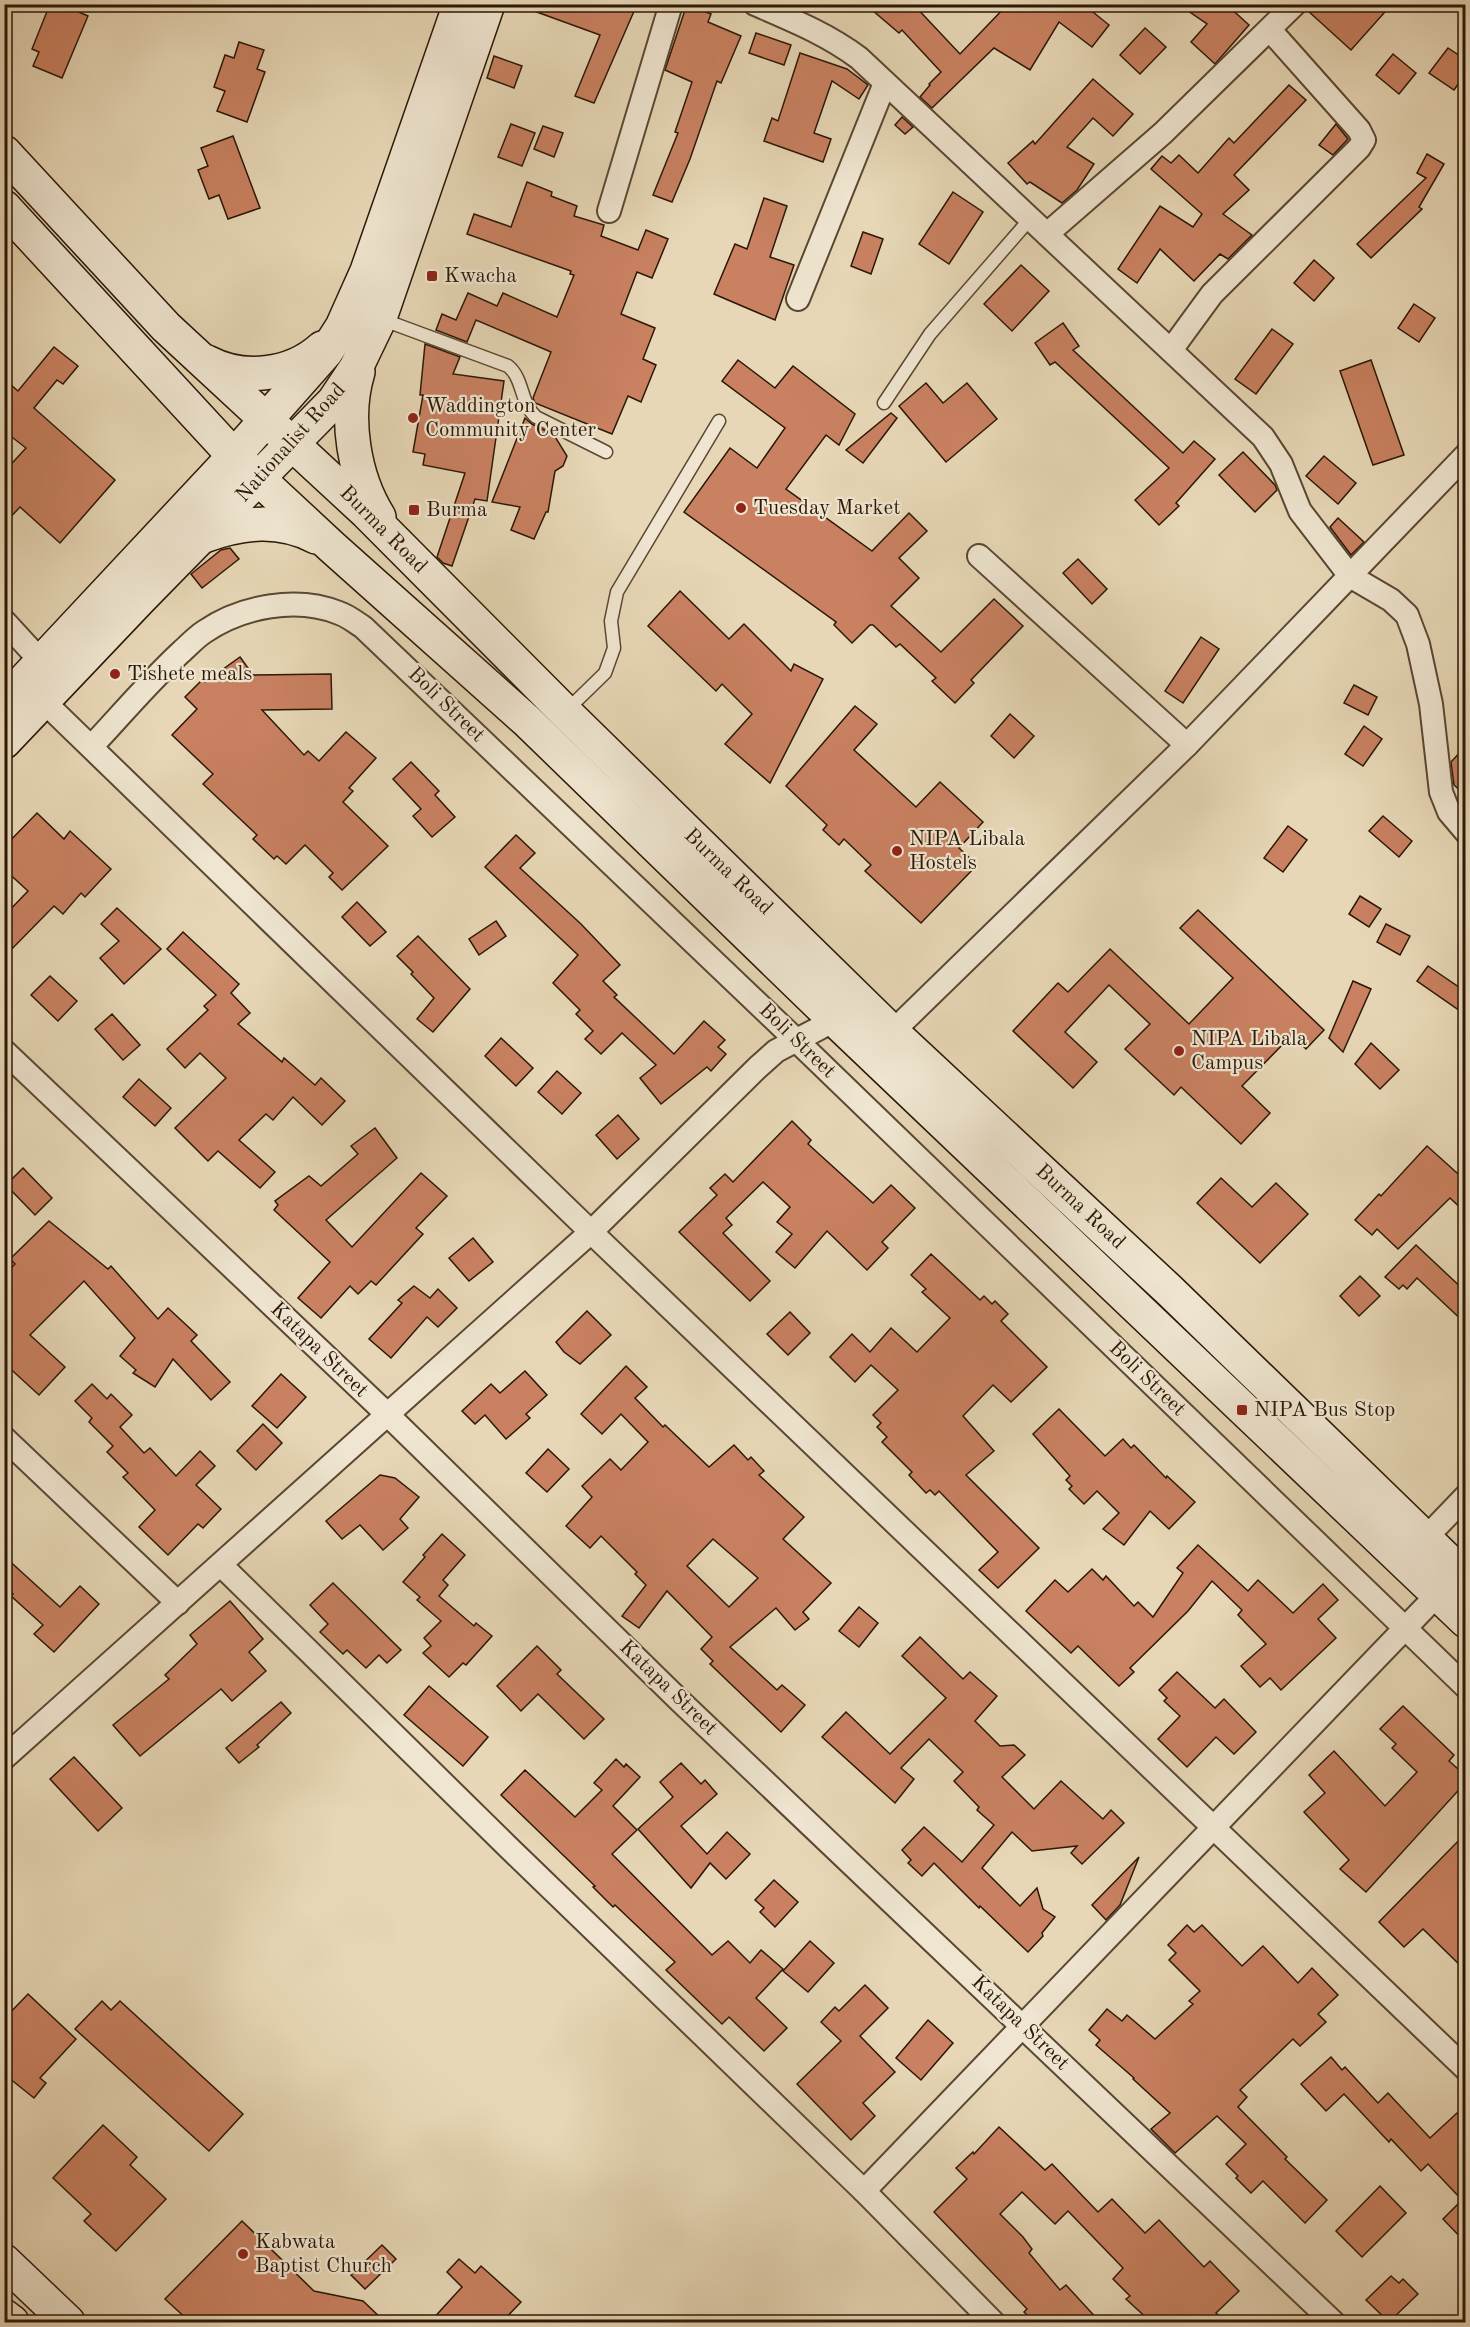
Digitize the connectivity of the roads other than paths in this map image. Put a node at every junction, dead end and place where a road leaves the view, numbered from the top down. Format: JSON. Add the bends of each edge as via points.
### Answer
{"nodes":[{"id":1,"x":460,"y":4,"type":"edge"},
{"id":2,"x":488,"y":4,"type":"edge"},
{"id":3,"x":671,"y":4,"type":"edge"},
{"id":4,"x":755,"y":4,"type":"edge"},
{"id":5,"x":1295,"y":4,"type":"edge"},
{"id":6,"x":793,"y":11,"type":"edge"},
{"id":7,"x":1270,"y":30,"type":"junction"},
{"id":8,"x":885,"y":83,"type":"junction"},
{"id":9,"x":4,"y":152,"type":"edge"},
{"id":10,"x":4,"y":207,"type":"edge"},
{"id":11,"x":609,"y":211,"type":"dead end"},
{"id":12,"x":1039,"y":227,"type":"junction"},
{"id":13,"x":798,"y":299,"type":"dead end"},
{"id":14,"x":380,"y":318,"type":"junction"},
{"id":15,"x":336,"y":335,"type":"junction"},
{"id":16,"x":366,"y":348,"type":"junction"},
{"id":17,"x":1171,"y":350,"type":"junction"},
{"id":18,"x":198,"y":357,"type":"junction"},
{"id":19,"x":884,"y":403,"type":"dead end"},
{"id":20,"x":190,"y":408,"type":"junction"},
{"id":21,"x":266,"y":420,"type":"junction"},
{"id":22,"x":719,"y":421,"type":"dead end"},
{"id":23,"x":292,"y":443,"type":"junction"},
{"id":24,"x":606,"y":452,"type":"dead end"},
{"id":25,"x":1466,"y":455,"type":"edge"},
{"id":26,"x":234,"y":456,"type":"junction"},
{"id":27,"x":259,"y":480,"type":"junction"},
{"id":28,"x":186,"y":507,"type":"junction"},
{"id":29,"x":202,"y":537,"type":"junction"},
{"id":30,"x":392,"y":538,"type":"junction"},
{"id":31,"x":326,"y":542,"type":"junction"},
{"id":32,"x":979,"y":556,"type":"dead end"},
{"id":33,"x":1350,"y":576,"type":"junction"},
{"id":34,"x":4,"y":621,"type":"edge"},
{"id":35,"x":35,"y":686,"type":"edge"},
{"id":36,"x":565,"y":712,"type":"junction"},
{"id":37,"x":4,"y":742,"type":"edge"},
{"id":38,"x":1187,"y":745,"type":"junction"},
{"id":39,"x":92,"y":746,"type":"junction"},
{"id":40,"x":1466,"y":832,"type":"edge"},
{"id":41,"x":835,"y":1020,"type":"junction"},
{"id":42,"x":796,"y":1040,"type":"junction"},
{"id":43,"x":881,"y":1042,"type":"junction"},
{"id":44,"x":4,"y":1051,"type":"edge"},
{"id":45,"x":591,"y":1232,"type":"junction"},
{"id":46,"x":387,"y":1415,"type":"junction"},
{"id":47,"x":4,"y":1438,"type":"edge"},
{"id":48,"x":1466,"y":1496,"type":"edge"},
{"id":49,"x":1414,"y":1550,"type":"junction"},
{"id":50,"x":221,"y":1565,"type":"junction"},
{"id":51,"x":1466,"y":1578,"type":"edge"},
{"id":52,"x":1437,"y":1594,"type":"junction"},
{"id":53,"x":178,"y":1603,"type":"junction"},
{"id":54,"x":1466,"y":1621,"type":"edge"},
{"id":55,"x":1404,"y":1628,"type":"junction"},
{"id":56,"x":1466,"y":1687,"type":"edge"},
{"id":57,"x":4,"y":1758,"type":"edge"},
{"id":58,"x":1213,"y":1828,"type":"junction"},
{"id":59,"x":1022,"y":2025,"type":"junction"},
{"id":60,"x":1466,"y":2069,"type":"edge"},
{"id":61,"x":864,"y":2191,"type":"junction"},
{"id":62,"x":4,"y":2261,"type":"edge"},
{"id":63,"x":4,"y":2316,"type":"edge"},
{"id":64,"x":12,"y":2322,"type":"edge"},
{"id":65,"x":68,"y":2322,"type":"edge"},
{"id":66,"x":993,"y":2322,"type":"edge"},
{"id":67,"x":1333,"y":2322,"type":"edge"}],
"edges":[{"from":1,"to":15,"type":"main road","name":"Nationalist Road","via":[[367,271]]},
{"from":2,"to":14,"type":"main road","name":"Nationalist Road"},
{"from":3,"to":11,"type":"street"},
{"from":4,"to":6,"type":"street"},
{"from":5,"to":7,"type":"street"},
{"from":6,"to":8,"type":"street","via":[[859,58]]},
{"from":7,"to":12,"type":"street","via":[[1163,133]]},
{"from":7,"to":17,"type":"street","via":[[1364,140],[1212,294]]},
{"from":8,"to":12,"type":"street"},
{"from":8,"to":13,"type":"street"},
{"from":9,"to":18,"type":"main road","name":"Burma Road"},
{"from":10,"to":20,"type":"main road","name":"Burma Road"},
{"from":12,"to":17,"type":"street"},
{"from":12,"to":19,"type":"lane","via":[[930,334]]},
{"from":14,"to":16,"type":"main road","name":"Nationalist Road"},
{"from":14,"to":24,"type":"lane","via":[[508,366],[516,372],[527,410]]},
{"from":15,"to":18,"type":"main road","via":[[317,352],[270,373],[244,374]]},
{"from":15,"to":21,"type":"main road","name":"Nationalist Road","via":[[326,352]]},
{"from":16,"to":23,"type":"main road","name":"Nationalist Road","via":[[334,401]]},
{"from":16,"to":30,"type":"main road","via":[[356,380],[352,413],[354,447],[362,479]]},
{"from":17,"to":33,"type":"street","via":[[1263,437],[1273,450],[1300,512]]},
{"from":18,"to":21,"type":"main road","name":"Burma Road"},
{"from":20,"to":26,"type":"main road","name":"Burma Road"},
{"from":20,"to":28,"type":"main road","via":[[201,432],[204,458],[198,484]]},
{"from":21,"to":23,"type":"main road","name":"Burma Road"},
{"from":21,"to":26,"type":"main road","name":"Nationalist Road"},
{"from":22,"to":36,"type":"lane","via":[[617,592],[611,621],[614,648],[605,673]]},
{"from":23,"to":27,"type":"main road","name":"Nationalist Road"},
{"from":23,"to":30,"type":"main road","name":"Burma Road"},
{"from":25,"to":33,"type":"street"},
{"from":26,"to":27,"type":"main road","name":"Burma Road"},
{"from":26,"to":28,"type":"main road","name":"Nationalist Road"},
{"from":27,"to":29,"type":"main road","name":"Nationalist Road"},
{"from":27,"to":31,"type":"main road","name":"Burma Road"},
{"from":28,"to":35,"type":"main road","name":"Nationalist Road"},
{"from":29,"to":31,"type":"main road","via":[[261,523],[303,530]]},
{"from":29,"to":35,"type":"main road","name":"Nationalist Road","via":[[140,599]]},
{"from":30,"to":36,"type":"main road","name":"Burma Road"},
{"from":31,"to":41,"type":"main road","name":"Burma Road","via":[[527,721]]},
{"from":32,"to":38,"type":"street"},
{"from":33,"to":38,"type":"street"},
{"from":33,"to":40,"type":"street","via":[[1391,600],[1407,615],[1418,644],[1431,704],[1441,792],[1449,812]]},
{"from":34,"to":35,"type":"street"},
{"from":35,"to":37,"type":"main road","name":"Nationalist Road"},
{"from":35,"to":39,"type":"street"},
{"from":36,"to":43,"type":"main road","name":"Burma Road"},
{"from":38,"to":43,"type":"street"},
{"from":39,"to":42,"type":"street","name":"Boli Street","via":[[203,632],[244,612],[298,604],[341,614],[363,627],[388,650]]},
{"from":39,"to":45,"type":"street"},
{"from":41,"to":42,"type":"street"},
{"from":41,"to":43,"type":"main road","name":"Burma Road"},
{"from":42,"to":45,"type":"street","via":[[757,1068]]},
{"from":42,"to":55,"type":"street","name":"Boli Street"},
{"from":43,"to":49,"type":"main road","name":"Burma Road"},
{"from":44,"to":46,"type":"street","name":"Katapa Street"},
{"from":45,"to":46,"type":"street"},
{"from":45,"to":58,"type":"street"},
{"from":46,"to":50,"type":"street"},
{"from":46,"to":59,"type":"street","name":"Katapa Street","via":[[678,1700]]},
{"from":47,"to":53,"type":"street"},
{"from":48,"to":49,"type":"street"},
{"from":49,"to":51,"type":"main road","name":"Burma Road"},
{"from":49,"to":52,"type":"main road","name":"Burma Road"},
{"from":50,"to":53,"type":"street"},
{"from":50,"to":61,"type":"street"},
{"from":52,"to":54,"type":"main road","name":"Burma Road"},
{"from":52,"to":55,"type":"street"},
{"from":53,"to":57,"type":"street"},
{"from":55,"to":56,"type":"street","name":"Boli Street"},
{"from":55,"to":58,"type":"street"},
{"from":58,"to":59,"type":"street"},
{"from":58,"to":60,"type":"street"},
{"from":59,"to":61,"type":"street"},
{"from":59,"to":67,"type":"street","name":"Katapa Street"},
{"from":61,"to":66,"type":"street"},
{"from":62,"to":65,"type":"main road"},
{"from":63,"to":64,"type":"main road"}]}
